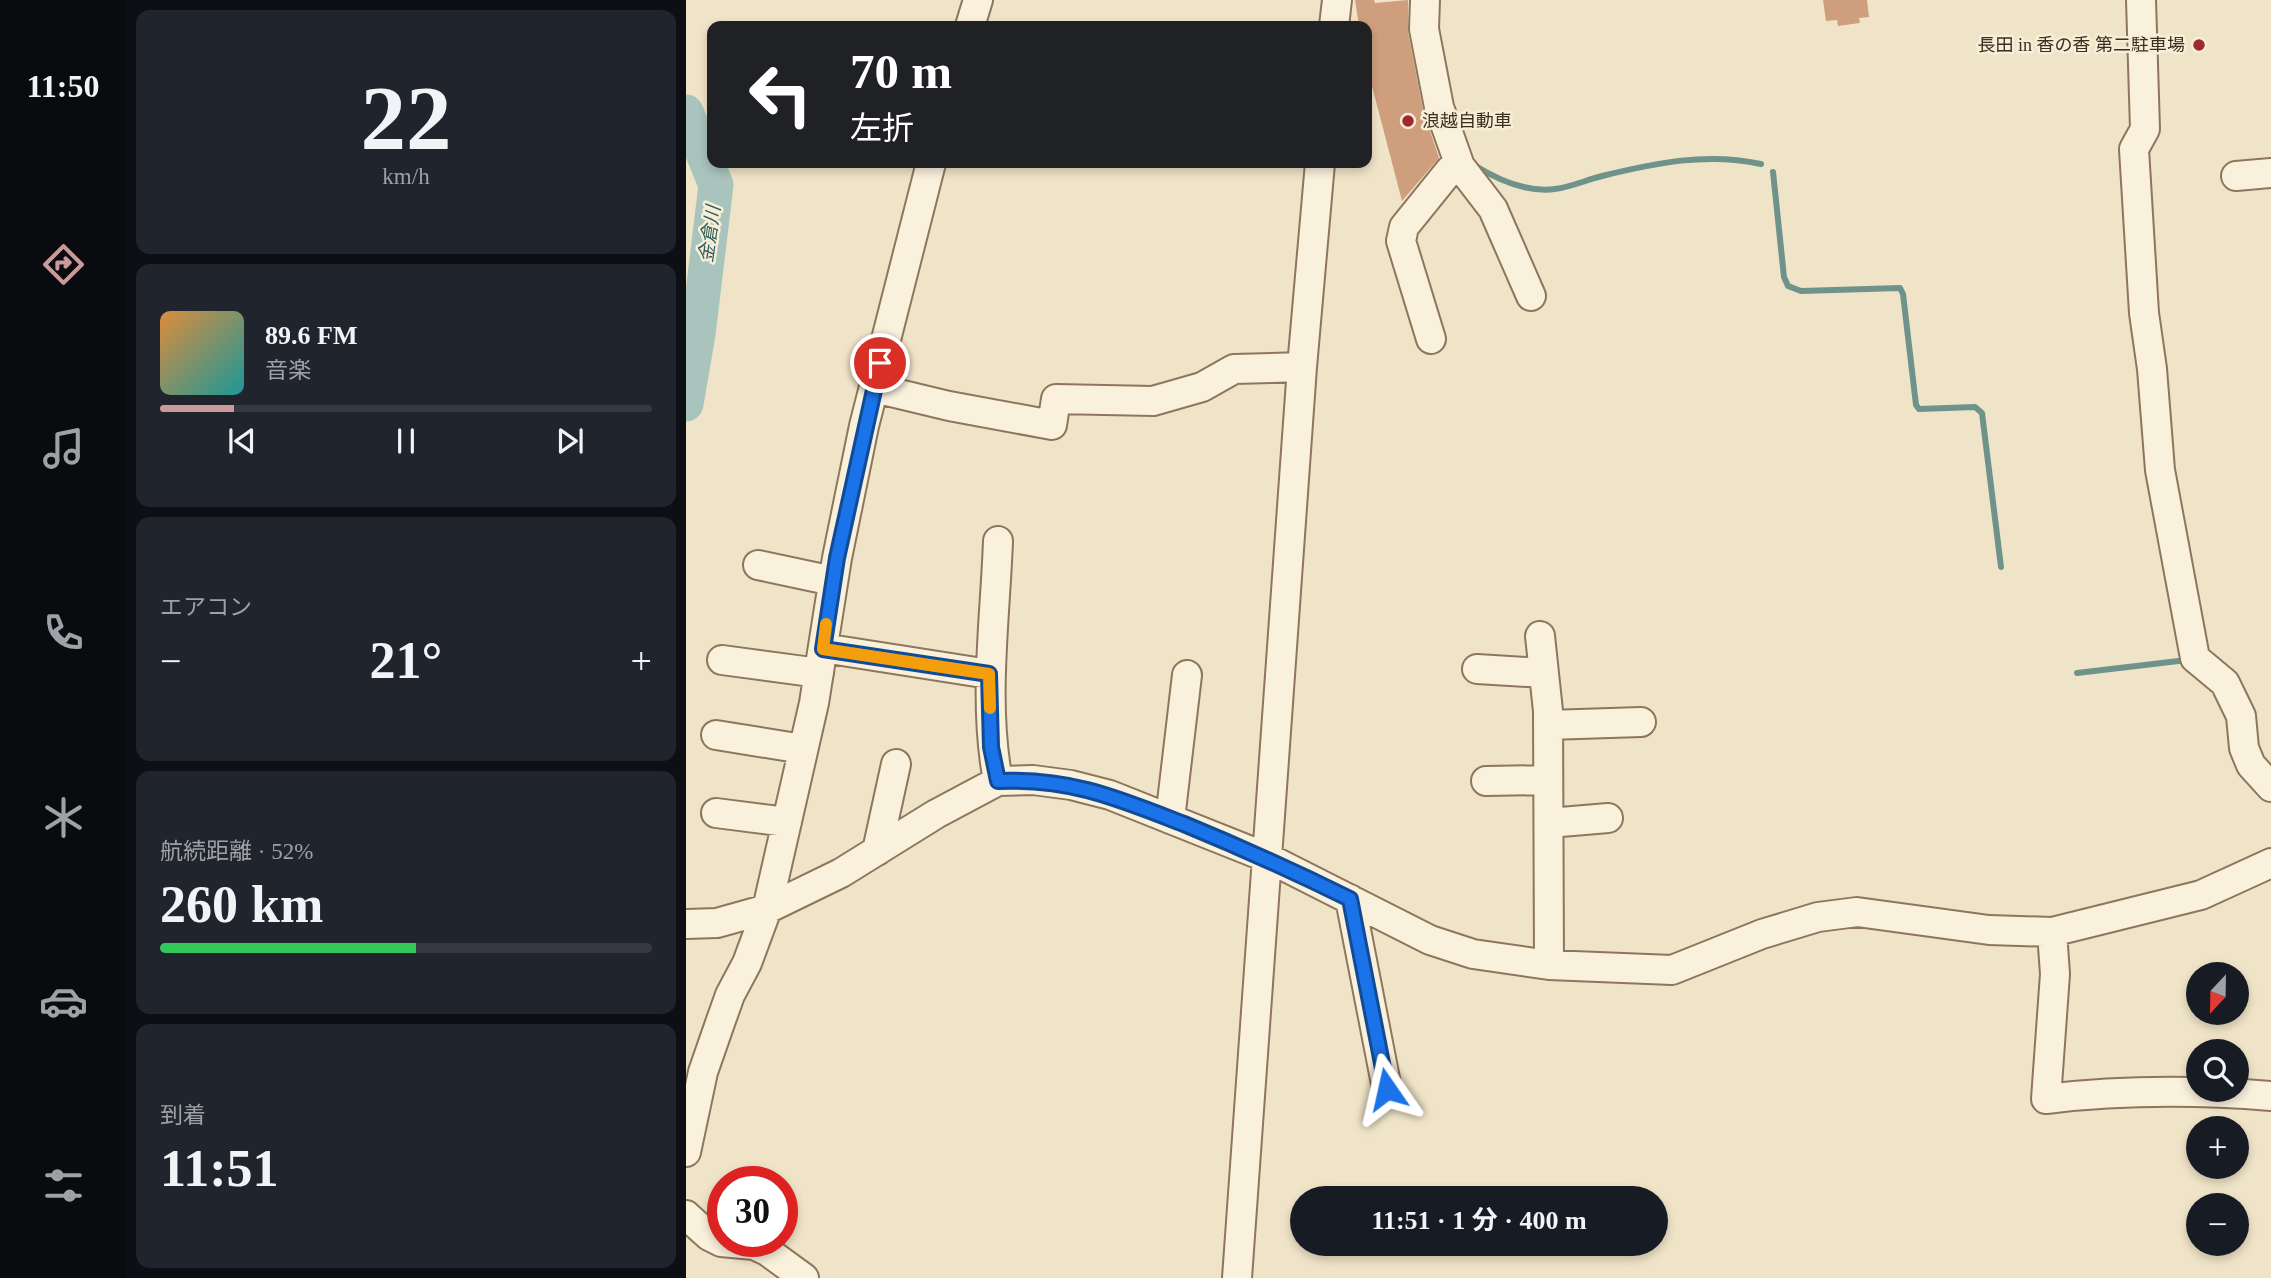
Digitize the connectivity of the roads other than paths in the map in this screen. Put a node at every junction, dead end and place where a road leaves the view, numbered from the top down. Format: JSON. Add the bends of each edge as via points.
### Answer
{"nodes":[{"id":1,"x":978,"y":0,"type":"edge"},
{"id":2,"x":1337,"y":0,"type":"edge"},
{"id":3,"x":1425,"y":0,"type":"edge"},
{"id":4,"x":2141,"y":0,"type":"edge"},
{"id":5,"x":972,"y":21,"type":"edge"},
{"id":6,"x":1335,"y":21,"type":"edge"},
{"id":7,"x":1460,"y":166,"type":"junction"},
{"id":8,"x":930,"y":168,"type":"edge"},
{"id":9,"x":1320,"y":168,"type":"edge"},
{"id":10,"x":2271,"y":173,"type":"edge"},
{"id":11,"x":2236,"y":176,"type":"dead end"},
{"id":12,"x":1531,"y":296,"type":"dead end"},
{"id":13,"x":1431,"y":339,"type":"dead end"},
{"id":14,"x":1302,"y":367,"type":"junction"},
{"id":15,"x":874,"y":388,"type":"junction"},
{"id":16,"x":998,"y":541,"type":"dead end"},
{"id":17,"x":758,"y":565,"type":"dead end"},
{"id":18,"x":833,"y":581,"type":"junction"},
{"id":19,"x":1540,"y":636,"type":"dead end"},
{"id":20,"x":722,"y":660,"type":"dead end"},
{"id":21,"x":821,"y":661,"type":"junction"},
{"id":22,"x":1477,"y":669,"type":"dead end"},
{"id":23,"x":1544,"y":673,"type":"junction"},
{"id":24,"x":989,"y":674,"type":"junction"},
{"id":25,"x":1187,"y":675,"type":"dead end"},
{"id":26,"x":1641,"y":722,"type":"dead end"},
{"id":27,"x":1548,"y":725,"type":"junction"},
{"id":28,"x":716,"y":735,"type":"dead end"},
{"id":29,"x":803,"y":750,"type":"junction"},
{"id":30,"x":896,"y":764,"type":"dead end"},
{"id":31,"x":1548,"y":780,"type":"junction"},
{"id":32,"x":998,"y":781,"type":"junction"},
{"id":33,"x":1486,"y":781,"type":"dead end"},
{"id":34,"x":2271,"y":787,"type":"edge"},
{"id":35,"x":716,"y":813,"type":"dead end"},
{"id":36,"x":1608,"y":818,"type":"dead end"},
{"id":37,"x":1170,"y":819,"type":"junction"},
{"id":38,"x":787,"y":822,"type":"junction"},
{"id":39,"x":1549,"y":823,"type":"junction"},
{"id":40,"x":877,"y":851,"type":"junction"},
{"id":41,"x":1268,"y":858,"type":"junction"},
{"id":42,"x":2271,"y":863,"type":"edge"},
{"id":43,"x":1350,"y":899,"type":"junction"},
{"id":44,"x":766,"y":909,"type":"junction"},
{"id":45,"x":686,"y":924,"type":"edge"},
{"id":46,"x":2052,"y":932,"type":"junction"},
{"id":47,"x":1549,"y":965,"type":"junction"},
{"id":48,"x":1387,"y":1089,"type":"dead end"},
{"id":49,"x":2271,"y":1097,"type":"edge"},
{"id":50,"x":686,"y":1152,"type":"edge"},
{"id":51,"x":686,"y":1215,"type":"edge"},
{"id":52,"x":804,"y":1278,"type":"edge"},
{"id":53,"x":1237,"y":1278,"type":"edge"}],
"edges":[{"from":1,"to":5,"type":"street"},
{"from":2,"to":6,"type":"street"},
{"from":3,"to":7,"type":"street","via":[[1431,74]]},
{"from":4,"to":34,"type":"street","via":[[2145,129],[2134,149],[2160,470],[2195,658],[2225,683],[2241,716],[2251,765]]},
{"from":7,"to":12,"type":"street","via":[[1493,208]]},
{"from":7,"to":13,"type":"street","via":[[1450,170],[1404,227],[1401,241]]},
{"from":8,"to":15,"type":"street"},
{"from":9,"to":14,"type":"street"},
{"from":10,"to":11,"type":"street"},
{"from":14,"to":15,"type":"street","via":[[1234,369],[1202,387],[1153,401],[1056,399],[1052,425]]},
{"from":14,"to":41,"type":"street"},
{"from":15,"to":18,"type":"street"},
{"from":16,"to":24,"type":"street"},
{"from":17,"to":18,"type":"street"},
{"from":18,"to":21,"type":"street"},
{"from":19,"to":23,"type":"street"},
{"from":20,"to":21,"type":"street"},
{"from":21,"to":24,"type":"street"},
{"from":21,"to":29,"type":"street"},
{"from":22,"to":23,"type":"street"},
{"from":23,"to":27,"type":"street"},
{"from":24,"to":32,"type":"street","via":[[991,747]]},
{"from":25,"to":37,"type":"street"},
{"from":26,"to":27,"type":"street"},
{"from":27,"to":31,"type":"street"},
{"from":28,"to":29,"type":"street"},
{"from":29,"to":38,"type":"street"},
{"from":30,"to":40,"type":"street"},
{"from":31,"to":33,"type":"street"},
{"from":31,"to":39,"type":"street"},
{"from":32,"to":37,"type":"street","via":[[1071,785]]},
{"from":32,"to":40,"type":"street"},
{"from":35,"to":38,"type":"street"},
{"from":36,"to":39,"type":"street"},
{"from":37,"to":41,"type":"street"},
{"from":38,"to":44,"type":"street"},
{"from":39,"to":47,"type":"street"},
{"from":40,"to":44,"type":"street"},
{"from":41,"to":43,"type":"street"},
{"from":41,"to":53,"type":"street"},
{"from":42,"to":46,"type":"street","via":[[2201,895]]},
{"from":43,"to":47,"type":"street","via":[[1451,947]]},
{"from":43,"to":48,"type":"street"},
{"from":44,"to":45,"type":"street","via":[[717,923]]},
{"from":44,"to":50,"type":"street","via":[[703,1072]]},
{"from":46,"to":47,"type":"street","via":[[1989,930],[1857,912],[1818,917],[1762,934],[1672,970]]},
{"from":46,"to":49,"type":"street","via":[[2055,974],[2046,1099],[2105,1092]]},
{"from":51,"to":52,"type":"street","via":[[709,1236],[721,1242],[754,1245]]}]}
